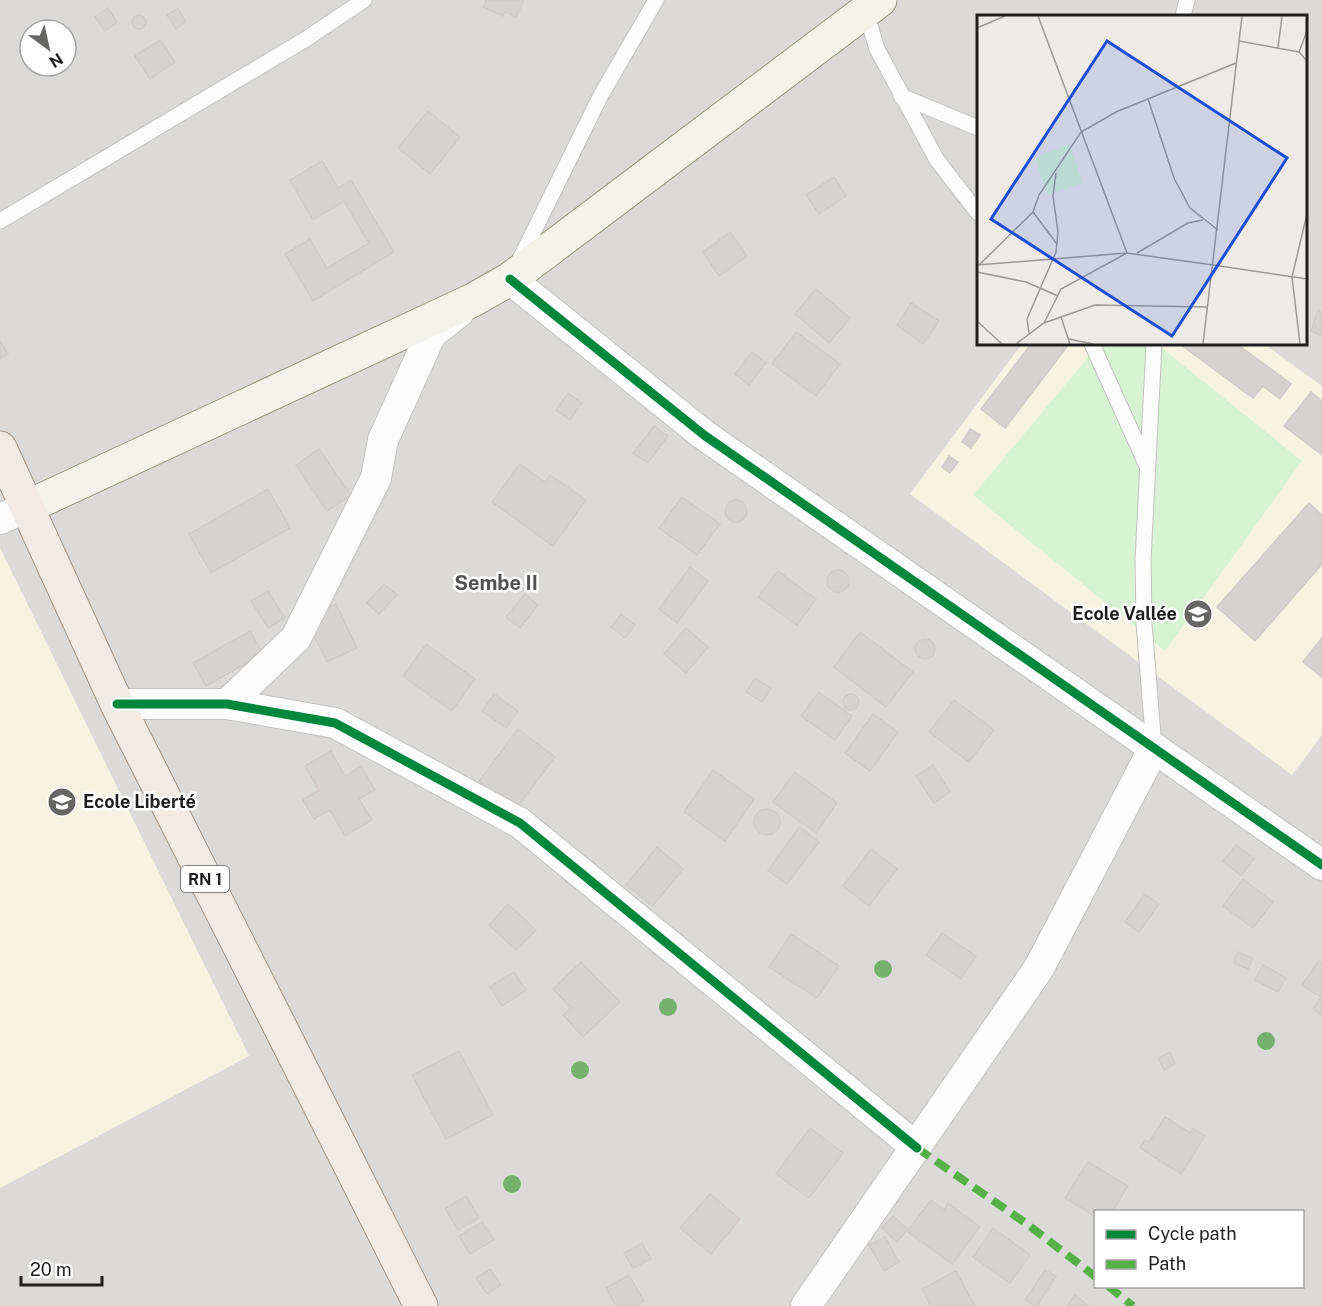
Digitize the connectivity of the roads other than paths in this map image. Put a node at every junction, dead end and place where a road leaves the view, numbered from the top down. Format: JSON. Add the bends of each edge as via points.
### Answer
{"nodes":[{"id":1,"x":364,"y":0,"type":"edge"},
{"id":2,"x":656,"y":0,"type":"edge"},
{"id":3,"x":1187,"y":0,"type":"edge"},
{"id":4,"x":870,"y":4,"type":"edge"},
{"id":5,"x":1183,"y":15,"type":"edge"},
{"id":6,"x":901,"y":96,"type":"junction"},
{"id":7,"x":977,"y":128,"type":"edge"},
{"id":8,"x":977,"y":212,"type":"edge"},
{"id":9,"x":0,"y":221,"type":"edge"},
{"id":10,"x":510,"y":279,"type":"junction"},
{"id":11,"x":473,"y":300,"type":"junction"},
{"id":12,"x":1092,"y":345,"type":"edge"},
{"id":13,"x":1154,"y":345,"type":"edge"},
{"id":14,"x":0,"y":448,"type":"edge"},
{"id":15,"x":1148,"y":468,"type":"junction"},
{"id":16,"x":14,"y":513,"type":"edge"},
{"id":17,"x":117,"y":704,"type":"junction"},
{"id":18,"x":227,"y":704,"type":"junction"},
{"id":19,"x":1155,"y":748,"type":"junction"},
{"id":20,"x":1322,"y":865,"type":"edge"},
{"id":21,"x":917,"y":1148,"type":"junction"},
{"id":22,"x":421,"y":1306,"type":"edge"},
{"id":23,"x":806,"y":1306,"type":"edge"}],
"edges":[{"from":1,"to":9,"type":"lane","via":[[306,39]]},
{"from":2,"to":10,"type":"lane","via":[[602,95]]},
{"from":3,"to":5,"type":"lane"},
{"from":4,"to":6,"type":"lane","via":[[878,49]]},
{"from":4,"to":10,"type":"main road"},
{"from":6,"to":7,"type":"lane"},
{"from":6,"to":8,"type":"lane","via":[[937,160]]},
{"from":10,"to":11,"type":"main road"},
{"from":10,"to":19,"type":"street","via":[[704,435]]},
{"from":11,"to":16,"type":"main road"},
{"from":11,"to":18,"type":"street","via":[[430,334],[383,440],[376,478],[296,638]]},
{"from":12,"to":15,"type":"lane"},
{"from":13,"to":15,"type":"lane"},
{"from":14,"to":16,"type":"main road","number":"RN 1"},
{"from":15,"to":19,"type":"lane","via":[[1144,623]]},
{"from":16,"to":17,"type":"main road","number":"RN 1"},
{"from":17,"to":18,"type":"street"},
{"from":17,"to":22,"type":"main road","number":"RN 1"},
{"from":18,"to":21,"type":"street","via":[[335,723],[520,824]]},
{"from":19,"to":20,"type":"street"},
{"from":19,"to":21,"type":"street","via":[[1039,968]]},
{"from":21,"to":23,"type":"street"}]}
